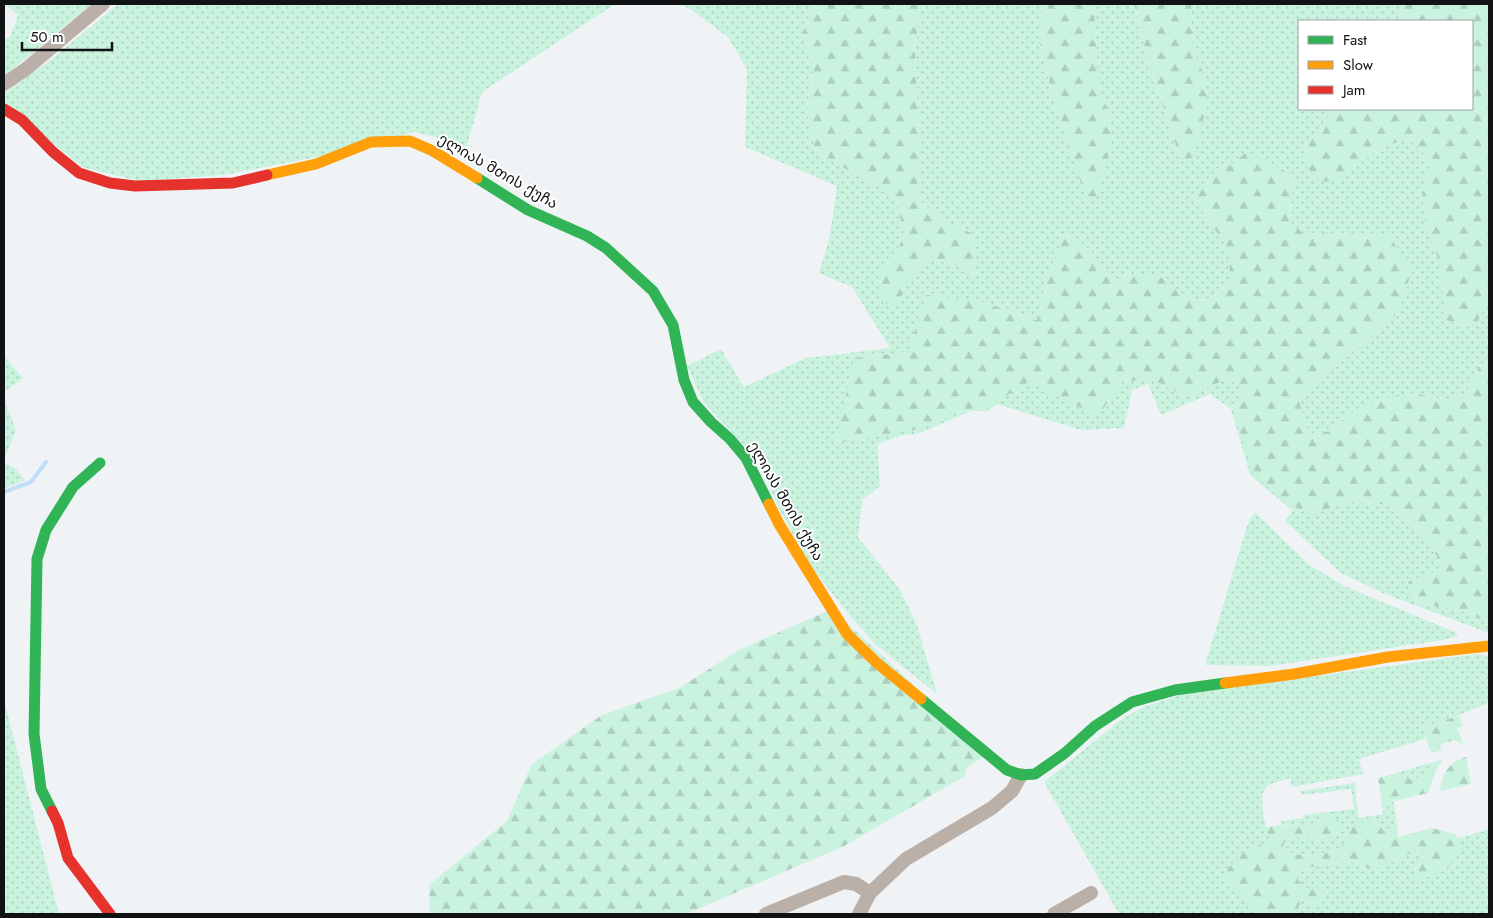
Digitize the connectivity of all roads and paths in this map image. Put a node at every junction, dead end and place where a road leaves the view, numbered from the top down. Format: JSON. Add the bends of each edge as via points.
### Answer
{"nodes":[{"id":1,"x":102,"y":4,"type":"edge"},
{"id":2,"x":4,"y":84,"type":"edge"},
{"id":3,"x":4,"y":109,"type":"edge"},
{"id":4,"x":100,"y":463,"type":"dead end"},
{"id":5,"x":1489,"y":646,"type":"edge"},
{"id":6,"x":1021,"y":775,"type":"junction"},
{"id":7,"x":870,"y":893,"type":"junction"},
{"id":8,"x":1091,"y":893,"type":"dead end"},
{"id":9,"x":110,"y":914,"type":"edge"},
{"id":10,"x":766,"y":914,"type":"edge"},
{"id":11,"x":859,"y":914,"type":"edge"},
{"id":12,"x":1054,"y":914,"type":"edge"}],
"edges":[{"from":1,"to":2,"type":"street"},
{"from":3,"to":6,"type":"street","name":"ელიას მთის ქუჩა","via":[[22,120],[79,173],[110,183],[135,186],[233,183],[316,164],[371,142],[410,141],[433,150],[528,210],[606,248],[653,292],[673,324],[684,380],[693,402],[746,458],[779,524],[847,634],[877,663],[1007,770]]},
{"from":4,"to":9,"type":"street","via":[[73,487],[46,530],[37,559],[34,734],[41,789],[58,823],[68,858]]},
{"from":5,"to":6,"type":"street","via":[[1388,657],[1175,690],[1132,702],[1095,726],[1035,774]]},
{"from":6,"to":7,"type":"street","via":[[1012,790],[992,808],[906,859]]},
{"from":7,"to":10,"type":"street","via":[[856,884],[844,882]]},
{"from":7,"to":11,"type":"street"},
{"from":8,"to":12,"type":"street"}]}
